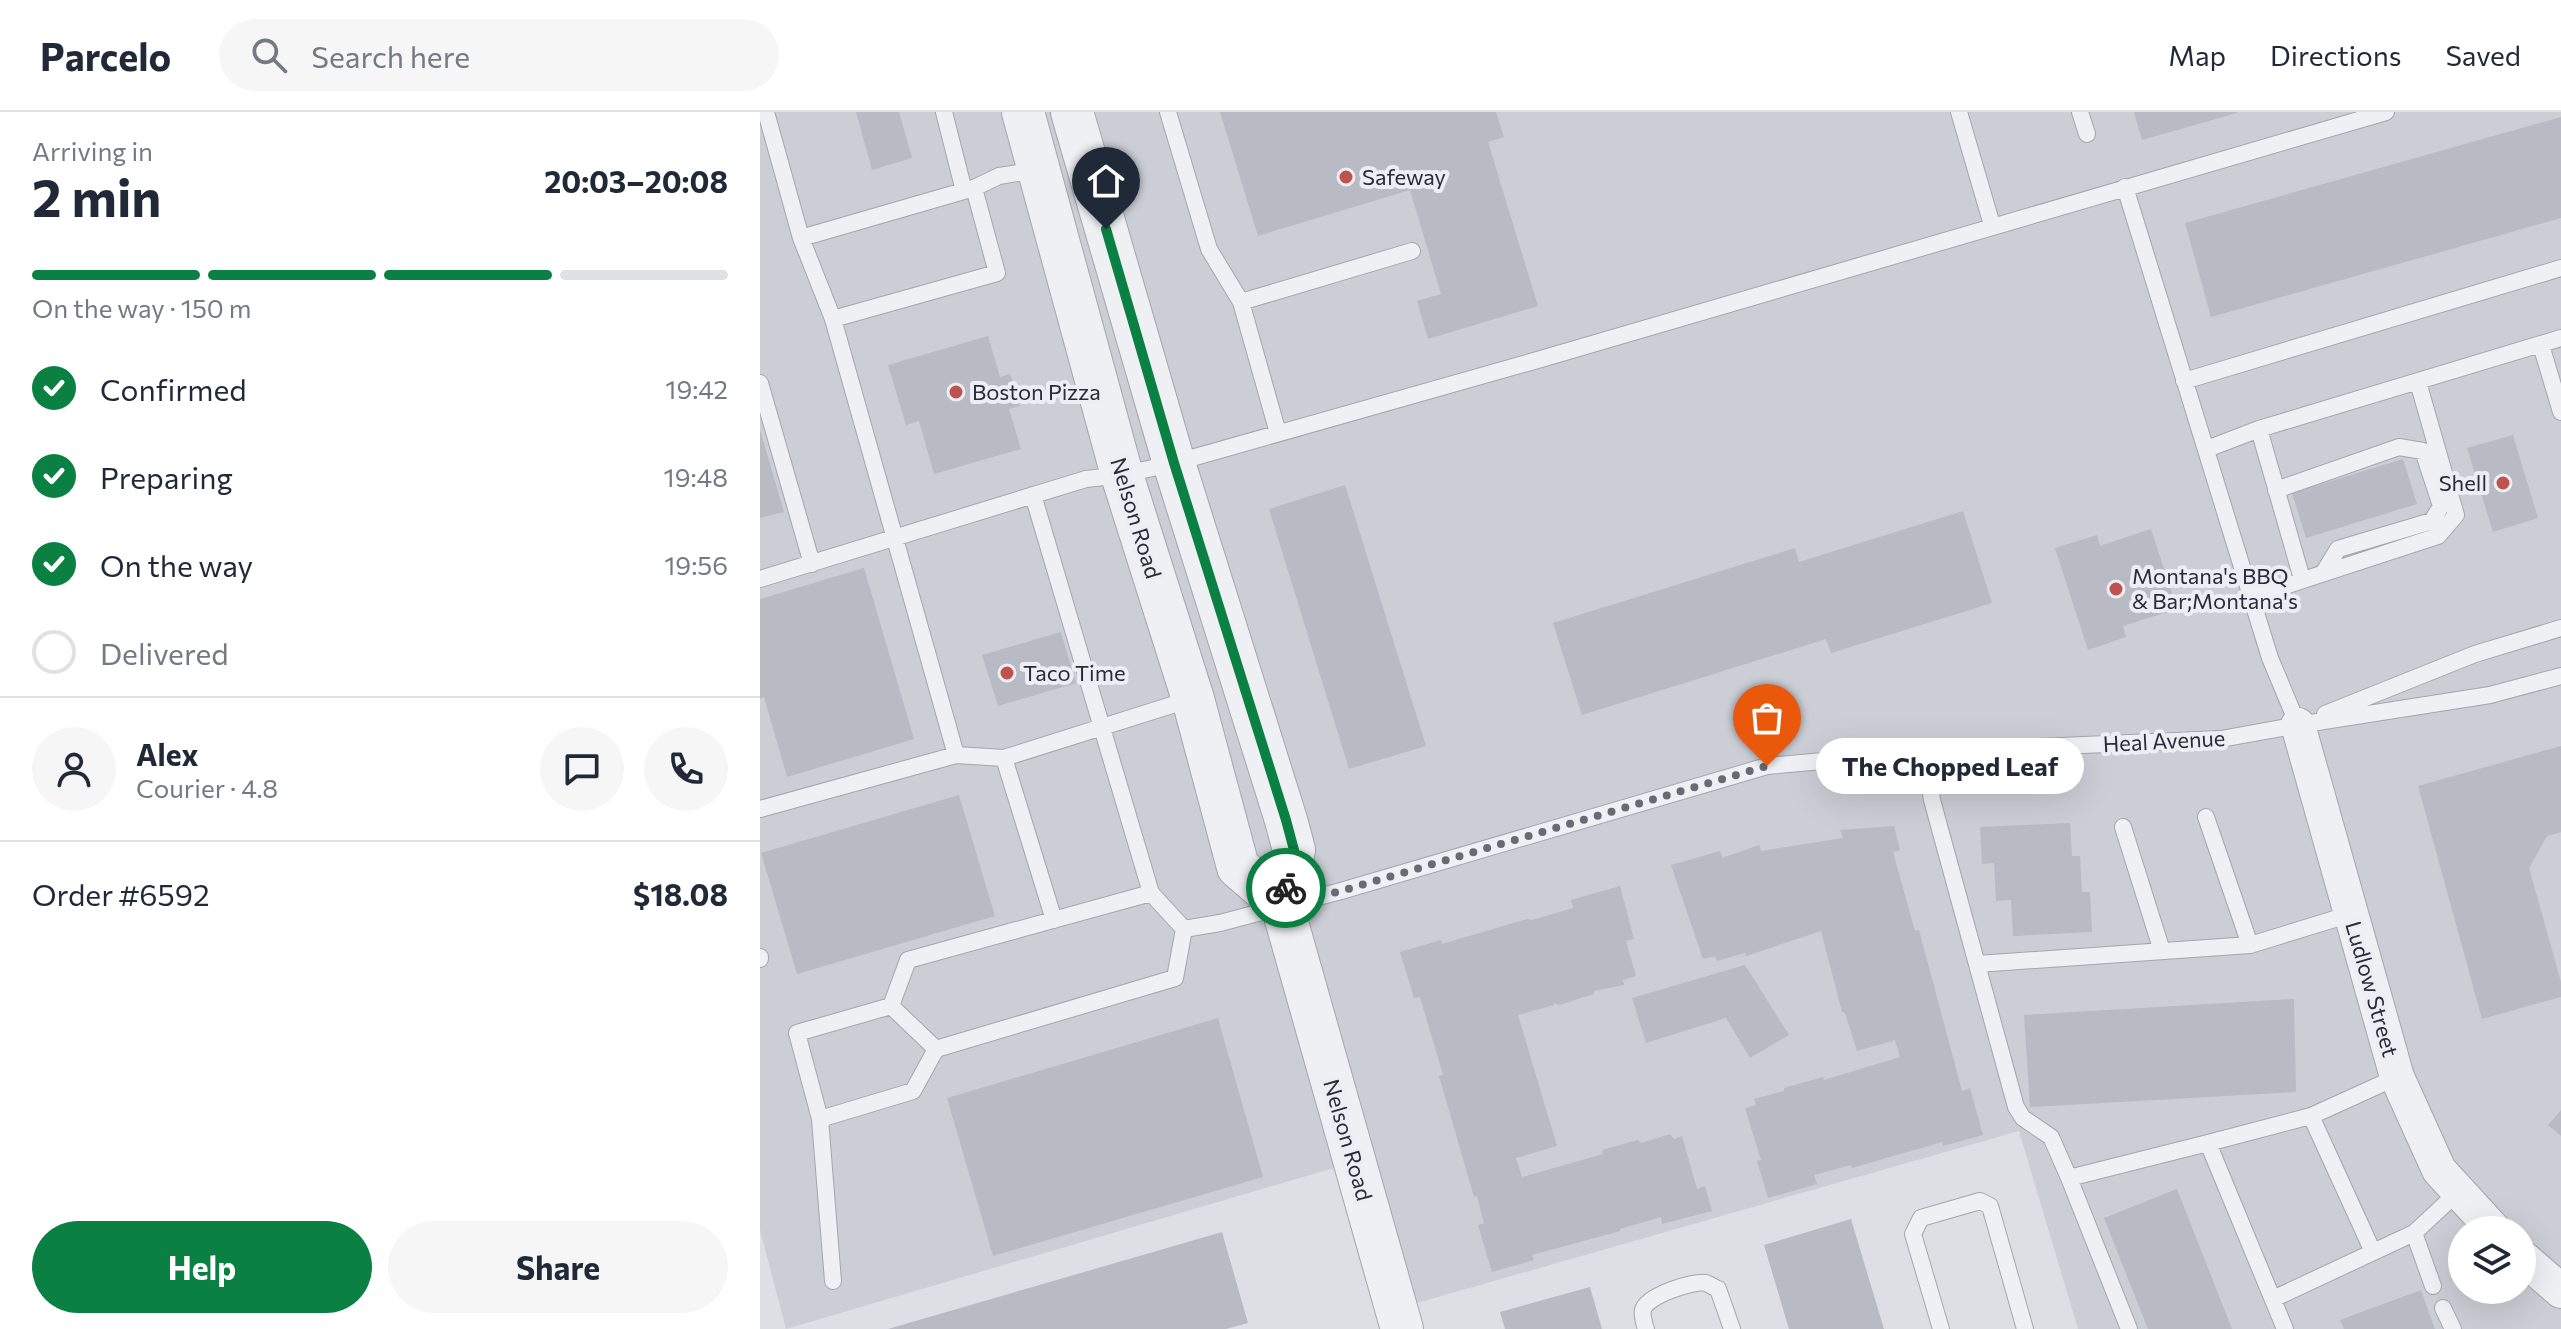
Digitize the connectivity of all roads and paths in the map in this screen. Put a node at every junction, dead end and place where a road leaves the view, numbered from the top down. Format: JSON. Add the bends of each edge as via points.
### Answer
{"nodes":[{"id":1,"x":766,"y":112,"type":"edge"},
{"id":2,"x":944,"y":112,"type":"edge"},
{"id":3,"x":1023,"y":112,"type":"edge"},
{"id":4,"x":1072,"y":112,"type":"edge"},
{"id":5,"x":1168,"y":112,"type":"edge"},
{"id":6,"x":1959,"y":112,"type":"edge"},
{"id":7,"x":2080,"y":112,"type":"edge"},
{"id":8,"x":2386,"y":112,"type":"edge"},
{"id":9,"x":2087,"y":134,"type":"dead end"},
{"id":10,"x":1038,"y":170,"type":"junction"},
{"id":11,"x":2125,"y":187,"type":"junction"},
{"id":12,"x":969,"y":189,"type":"junction"},
{"id":13,"x":1992,"y":225,"type":"junction"},
{"id":14,"x":801,"y":238,"type":"junction"},
{"id":15,"x":1412,"y":251,"type":"dead end"},
{"id":16,"x":2561,"y":268,"type":"edge"},
{"id":17,"x":1241,"y":302,"type":"junction"},
{"id":18,"x":833,"y":319,"type":"junction"},
{"id":19,"x":2561,"y":338,"type":"edge"},
{"id":20,"x":2541,"y":345,"type":"junction"},
{"id":21,"x":2184,"y":381,"type":"junction"},
{"id":22,"x":2418,"y":382,"type":"junction"},
{"id":23,"x":760,"y":383,"type":"edge"},
{"id":24,"x":2561,"y":412,"type":"edge"},
{"id":25,"x":2259,"y":429,"type":"junction"},
{"id":26,"x":1278,"y":433,"type":"junction"},
{"id":27,"x":2207,"y":449,"type":"junction"},
{"id":28,"x":1174,"y":463,"type":"junction"},
{"id":29,"x":1122,"y":475,"type":"junction"},
{"id":30,"x":2276,"y":490,"type":"junction"},
{"id":31,"x":1033,"y":495,"type":"junction"},
{"id":32,"x":895,"y":538,"type":"junction"},
{"id":33,"x":812,"y":564,"type":"junction"},
{"id":34,"x":2324,"y":572,"type":"junction"},
{"id":35,"x":760,"y":579,"type":"edge"},
{"id":36,"x":2302,"y":579,"type":"junction"},
{"id":37,"x":2251,"y":597,"type":"junction"},
{"id":38,"x":2561,"y":628,"type":"edge"},
{"id":39,"x":2561,"y":676,"type":"edge"},
{"id":40,"x":1193,"y":699,"type":"junction"},
{"id":41,"x":2298,"y":725,"type":"junction"},
{"id":42,"x":1102,"y":728,"type":"junction"},
{"id":43,"x":1925,"y":752,"type":"junction"},
{"id":44,"x":956,"y":755,"type":"junction"},
{"id":45,"x":1004,"y":758,"type":"junction"},
{"id":46,"x":760,"y":809,"type":"edge"},
{"id":47,"x":2206,"y":817,"type":"dead end"},
{"id":48,"x":2123,"y":827,"type":"dead end"},
{"id":49,"x":1151,"y":893,"type":"junction"},
{"id":50,"x":1282,"y":905,"type":"junction"},
{"id":51,"x":2351,"y":914,"type":"junction"},
{"id":52,"x":1054,"y":920,"type":"junction"},
{"id":53,"x":1184,"y":929,"type":"junction"},
{"id":54,"x":2250,"y":945,"type":"junction"},
{"id":55,"x":2162,"y":951,"type":"junction"},
{"id":56,"x":1977,"y":964,"type":"junction"},
{"id":57,"x":891,"y":1006,"type":"junction"},
{"id":58,"x":936,"y":1049,"type":"junction"},
{"id":59,"x":2397,"y":1077,"type":"junction"},
{"id":60,"x":2311,"y":1116,"type":"junction"},
{"id":61,"x":820,"y":1119,"type":"junction"},
{"id":62,"x":2208,"y":1143,"type":"junction"},
{"id":63,"x":2069,"y":1178,"type":"junction"},
{"id":64,"x":2458,"y":1192,"type":"junction"},
{"id":65,"x":2481,"y":1216,"type":"edge"},
{"id":66,"x":2414,"y":1233,"type":"junction"},
{"id":67,"x":2373,"y":1252,"type":"junction"},
{"id":68,"x":2536,"y":1269,"type":"edge"},
{"id":69,"x":833,"y":1281,"type":"dead end"},
{"id":70,"x":2433,"y":1286,"type":"dead end"},
{"id":71,"x":2561,"y":1291,"type":"edge"},
{"id":72,"x":2273,"y":1299,"type":"junction"},
{"id":73,"x":2443,"y":1308,"type":"dead end"},
{"id":74,"x":1402,"y":1329,"type":"edge"},
{"id":75,"x":1646,"y":1329,"type":"edge"},
{"id":76,"x":1732,"y":1329,"type":"edge"},
{"id":77,"x":1941,"y":1329,"type":"edge"},
{"id":78,"x":2025,"y":1329,"type":"edge"},
{"id":79,"x":2129,"y":1329,"type":"edge"},
{"id":80,"x":2285,"y":1329,"type":"edge"},
{"id":81,"x":2453,"y":1329,"type":"edge"}],
"edges":[{"from":1,"to":14,"type":"lane"},
{"from":2,"to":12,"type":"lane"},
{"from":3,"to":10,"type":"street","name":"Nelson Road"},
{"from":4,"to":28,"type":"street","name":"Nelson Road"},
{"from":5,"to":17,"type":"lane","via":[[1209,249]]},
{"from":6,"to":13,"type":"lane"},
{"from":7,"to":9,"type":"lane"},
{"from":8,"to":11,"type":"lane"},
{"from":10,"to":12,"type":"lane","via":[[999,176]]},
{"from":10,"to":29,"type":"street","name":"Nelson Road"},
{"from":11,"to":13,"type":"lane"},
{"from":11,"to":21,"type":"lane"},
{"from":12,"to":14,"type":"lane"},
{"from":12,"to":18,"type":"lane","via":[[997,273]]},
{"from":13,"to":26,"type":"lane"},
{"from":14,"to":18,"type":"lane"},
{"from":15,"to":17,"type":"lane"},
{"from":16,"to":21,"type":"lane"},
{"from":17,"to":26,"type":"lane"},
{"from":18,"to":32,"type":"lane"},
{"from":19,"to":20,"type":"lane"},
{"from":20,"to":22,"type":"lane"},
{"from":20,"to":24,"type":"lane"},
{"from":21,"to":27,"type":"lane"},
{"from":22,"to":25,"type":"lane"},
{"from":22,"to":34,"type":"lane","via":[[2456,515],[2438,536]]},
{"from":23,"to":33,"type":"lane"},
{"from":25,"to":27,"type":"lane"},
{"from":25,"to":30,"type":"lane"},
{"from":26,"to":28,"type":"lane"},
{"from":27,"to":37,"type":"lane"},
{"from":28,"to":29,"type":"lane"},
{"from":28,"to":50,"type":"street","name":"Nelson Road","via":[[1294,850]]},
{"from":29,"to":31,"type":"lane"},
{"from":29,"to":40,"type":"street","name":"Nelson Road"},
{"from":30,"to":34,"type":"lane","via":[[2399,447],[2423,451],[2441,506],[2432,521],[2338,549]]},
{"from":30,"to":36,"type":"lane"},
{"from":31,"to":32,"type":"lane"},
{"from":31,"to":42,"type":"lane"},
{"from":32,"to":33,"type":"lane"},
{"from":32,"to":44,"type":"lane"},
{"from":33,"to":35,"type":"lane"},
{"from":34,"to":36,"type":"lane"},
{"from":36,"to":37,"type":"lane"},
{"from":37,"to":41,"type":"lane"},
{"from":38,"to":41,"type":"lane","name":"Heal Avenue","via":[[2475,654]]},
{"from":39,"to":41,"type":"lane","name":"Heal Avenue","via":[[2490,695]]},
{"from":40,"to":42,"type":"lane"},
{"from":40,"to":50,"type":"street","name":"Nelson Road","via":[[1238,867]]},
{"from":41,"to":43,"type":"lane","name":"Heal Avenue","via":[[2221,739]]},
{"from":41,"to":51,"type":"street","name":"Ludlow Street"},
{"from":42,"to":45,"type":"lane"},
{"from":42,"to":49,"type":"lane"},
{"from":43,"to":50,"type":"lane","name":"Heal Avenue","via":[[1767,766]]},
{"from":43,"to":56,"type":"lane","via":[[1932,800]]},
{"from":44,"to":45,"type":"lane"},
{"from":44,"to":46,"type":"lane"},
{"from":45,"to":52,"type":"lane"},
{"from":47,"to":54,"type":"lane"},
{"from":48,"to":55,"type":"lane"},
{"from":49,"to":52,"type":"lane"},
{"from":49,"to":53,"type":"lane"},
{"from":50,"to":53,"type":"lane","name":"Heal Avenue"},
{"from":50,"to":74,"type":"street","name":"Nelson Road"},
{"from":51,"to":54,"type":"lane"},
{"from":51,"to":59,"type":"street","name":"Ludlow Street"},
{"from":52,"to":57,"type":"lane","via":[[908,960]]},
{"from":53,"to":58,"type":"lane","via":[[1175,978]]},
{"from":54,"to":55,"type":"lane"},
{"from":55,"to":56,"type":"lane"},
{"from":56,"to":63,"type":"lane","via":[[2016,1107],[2051,1137]]},
{"from":57,"to":58,"type":"lane"},
{"from":57,"to":61,"type":"lane","via":[[797,1033]]},
{"from":58,"to":61,"type":"lane","via":[[913,1091]]},
{"from":59,"to":60,"type":"lane"},
{"from":59,"to":64,"type":"street","name":"Ludlow Street","via":[[2439,1170]]},
{"from":60,"to":62,"type":"lane"},
{"from":60,"to":67,"type":"lane"},
{"from":61,"to":69,"type":"lane"},
{"from":62,"to":63,"type":"lane"},
{"from":62,"to":72,"type":"lane"},
{"from":63,"to":79,"type":"lane"},
{"from":64,"to":65,"type":"street","name":"Ludlow Street"},
{"from":64,"to":66,"type":"lane"},
{"from":66,"to":67,"type":"lane"},
{"from":66,"to":70,"type":"lane"},
{"from":67,"to":72,"type":"lane"},
{"from":68,"to":71,"type":"street"},
{"from":72,"to":80,"type":"lane"},
{"from":73,"to":81,"type":"lane"},
{"from":75,"to":76,"type":"lane","via":[[1647,1301],[1698,1283],[1718,1289]]},
{"from":77,"to":78,"type":"lane","via":[[1915,1226],[1921,1218],[1980,1201],[1990,1206]]}]}
